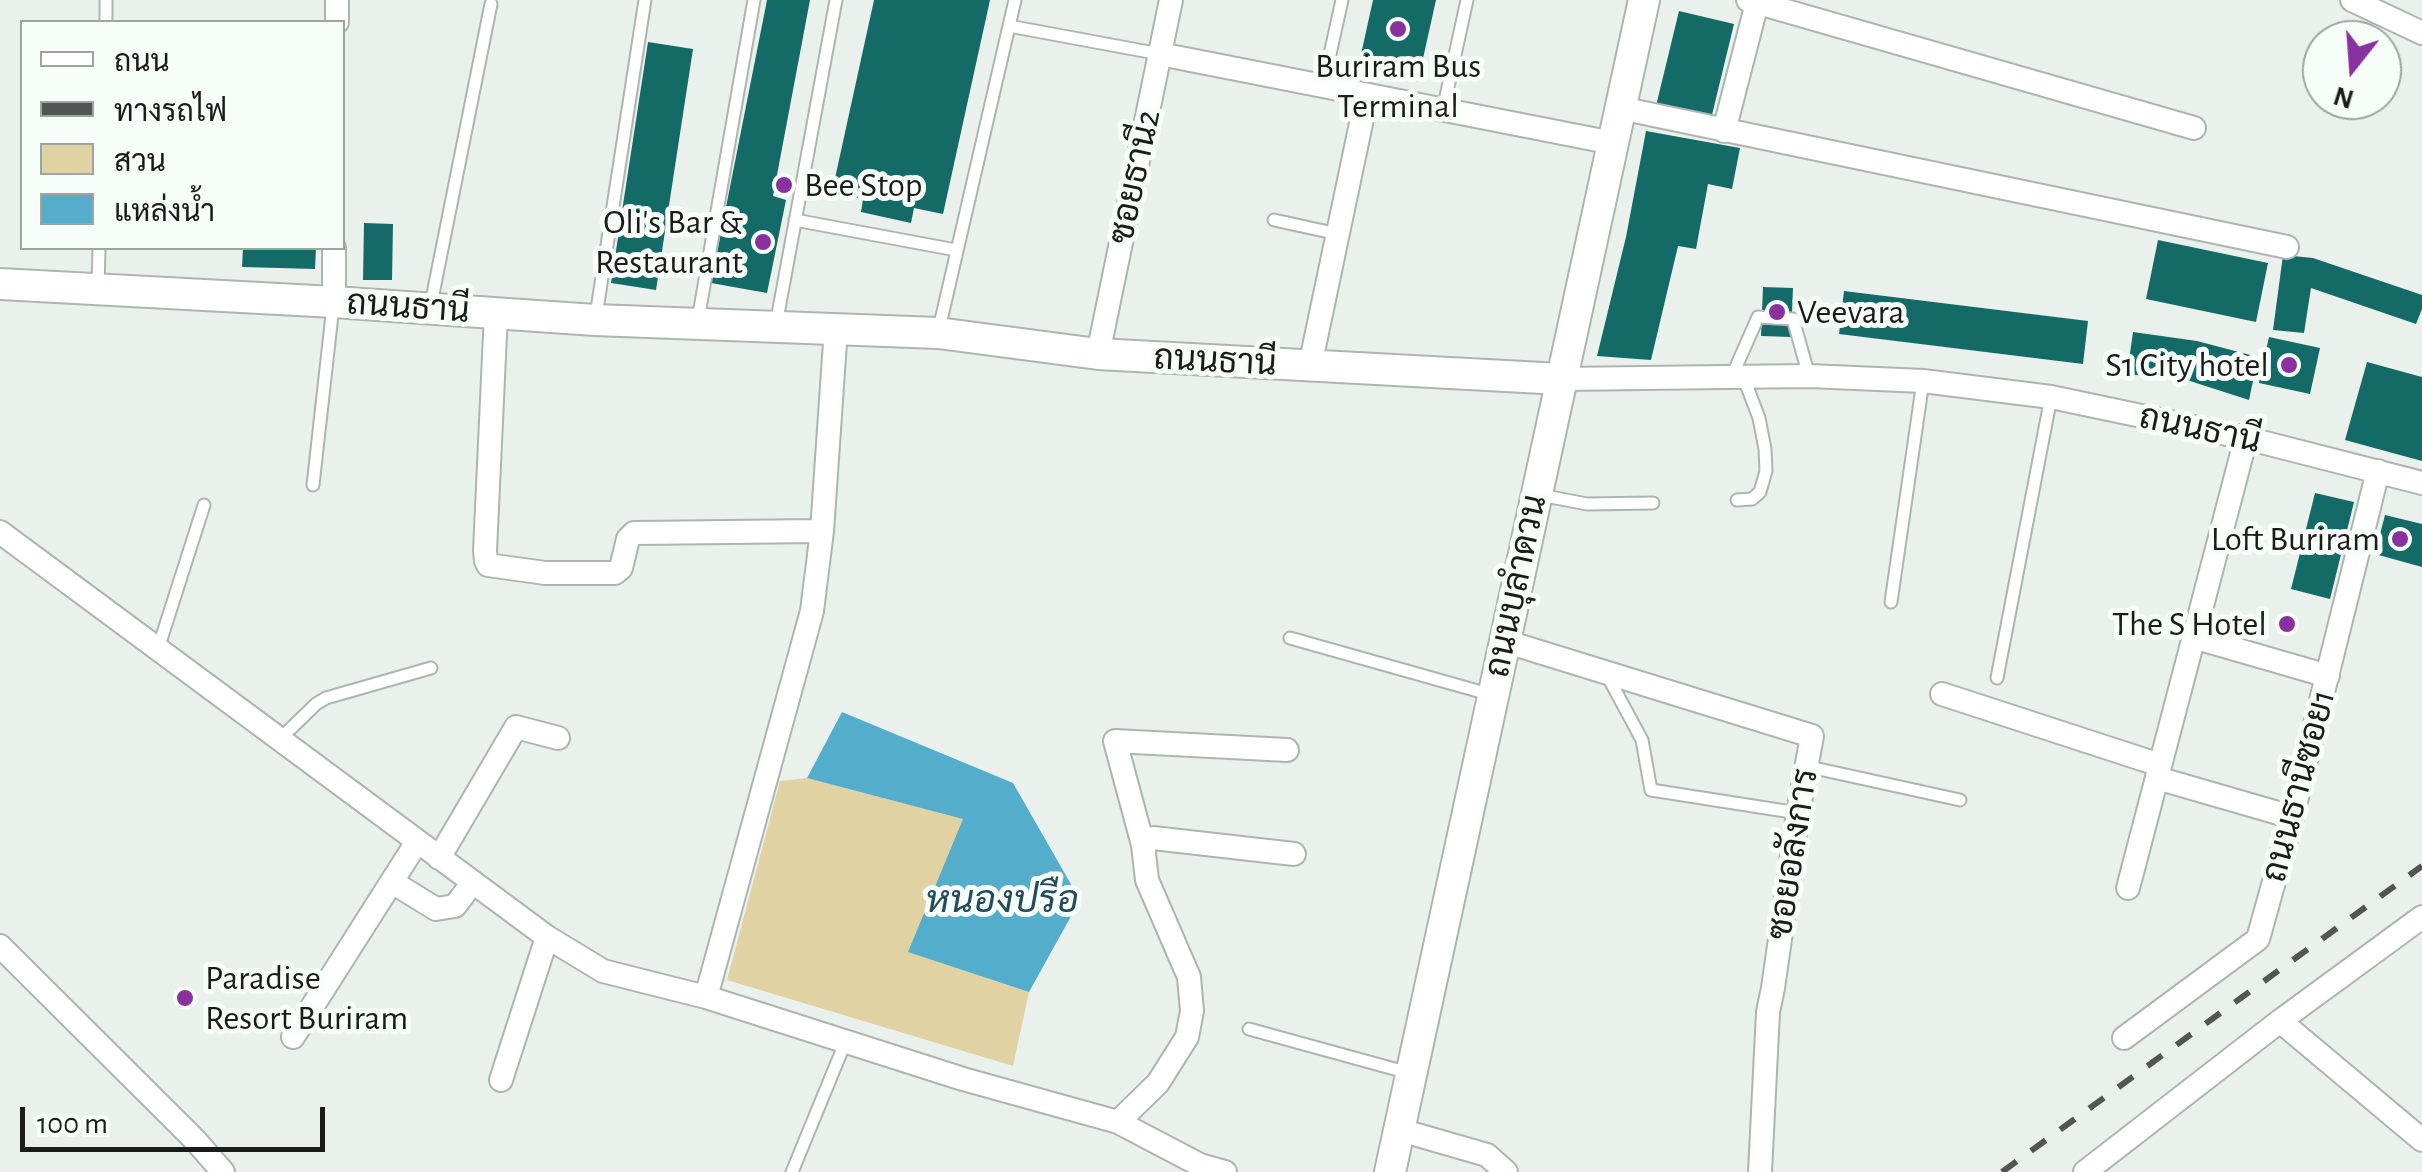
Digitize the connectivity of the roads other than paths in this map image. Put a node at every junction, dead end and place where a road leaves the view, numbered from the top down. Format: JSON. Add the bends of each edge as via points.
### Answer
{"nodes":[{"id":1,"x":645,"y":0,"type":"edge"},
{"id":2,"x":754,"y":0,"type":"edge"},
{"id":3,"x":836,"y":0,"type":"edge"},
{"id":4,"x":1015,"y":0,"type":"edge"},
{"id":5,"x":1171,"y":0,"type":"edge"},
{"id":6,"x":1342,"y":0,"type":"edge"},
{"id":7,"x":1467,"y":0,"type":"edge"},
{"id":8,"x":1644,"y":0,"type":"edge"},
{"id":9,"x":2352,"y":0,"type":"edge"},
{"id":10,"x":1752,"y":1,"type":"edge"},
{"id":11,"x":490,"y":4,"type":"dead end"},
{"id":12,"x":1009,"y":26,"type":"junction"},
{"id":13,"x":2422,"y":33,"type":"edge"},
{"id":14,"x":1160,"y":54,"type":"junction"},
{"id":15,"x":1323,"y":86,"type":"junction"},
{"id":16,"x":1367,"y":95,"type":"junction"},
{"id":17,"x":1620,"y":108,"type":"junction"},
{"id":18,"x":1443,"y":110,"type":"junction"},
{"id":19,"x":2194,"y":128,"type":"dead end"},
{"id":20,"x":1724,"y":131,"type":"junction"},
{"id":21,"x":1612,"y":143,"type":"junction"},
{"id":22,"x":795,"y":220,"type":"junction"},
{"id":23,"x":1274,"y":220,"type":"dead end"},
{"id":24,"x":1338,"y":234,"type":"junction"},
{"id":25,"x":2287,"y":247,"type":"dead end"},
{"id":26,"x":99,"y":250,"type":"edge"},
{"id":27,"x":334,"y":250,"type":"edge"},
{"id":28,"x":956,"y":250,"type":"junction"},
{"id":29,"x":0,"y":284,"type":"edge"},
{"id":30,"x":98,"y":290,"type":"junction"},
{"id":31,"x":334,"y":302,"type":"junction"},
{"id":32,"x":430,"y":310,"type":"junction"},
{"id":33,"x":496,"y":313,"type":"junction"},
{"id":34,"x":595,"y":320,"type":"junction"},
{"id":35,"x":697,"y":324,"type":"junction"},
{"id":36,"x":776,"y":326,"type":"junction"},
{"id":37,"x":836,"y":328,"type":"junction"},
{"id":38,"x":938,"y":334,"type":"junction"},
{"id":39,"x":1098,"y":354,"type":"junction"},
{"id":40,"x":1310,"y":366,"type":"junction"},
{"id":41,"x":1738,"y":376,"type":"junction"},
{"id":42,"x":1809,"y":376,"type":"junction"},
{"id":43,"x":1561,"y":379,"type":"junction"},
{"id":44,"x":1923,"y":381,"type":"junction"},
{"id":45,"x":2051,"y":397,"type":"junction"},
{"id":46,"x":2246,"y":438,"type":"junction"},
{"id":47,"x":2378,"y":471,"type":"junction"},
{"id":48,"x":2422,"y":483,"type":"edge"},
{"id":49,"x":313,"y":485,"type":"dead end"},
{"id":50,"x":1536,"y":495,"type":"junction"},
{"id":51,"x":1736,"y":500,"type":"dead end"},
{"id":52,"x":1653,"y":503,"type":"dead end"},
{"id":53,"x":204,"y":505,"type":"dead end"},
{"id":54,"x":822,"y":531,"type":"junction"},
{"id":55,"x":0,"y":532,"type":"edge"},
{"id":56,"x":1890,"y":602,"type":"dead end"},
{"id":57,"x":1290,"y":638,"type":"dead end"},
{"id":58,"x":2194,"y":638,"type":"junction"},
{"id":59,"x":1504,"y":640,"type":"junction"},
{"id":60,"x":158,"y":650,"type":"junction"},
{"id":61,"x":430,"y":668,"type":"dead end"},
{"id":62,"x":1606,"y":673,"type":"junction"},
{"id":63,"x":2328,"y":676,"type":"junction"},
{"id":64,"x":1997,"y":678,"type":"dead end"},
{"id":65,"x":1942,"y":694,"type":"dead end"},
{"id":66,"x":1492,"y":695,"type":"junction"},
{"id":67,"x":558,"y":738,"type":"dead end"},
{"id":68,"x":280,"y":740,"type":"junction"},
{"id":69,"x":1286,"y":750,"type":"dead end"},
{"id":70,"x":1805,"y":766,"type":"junction"},
{"id":71,"x":2159,"y":772,"type":"junction"},
{"id":72,"x":1960,"y":800,"type":"dead end"},
{"id":73,"x":1798,"y":812,"type":"junction"},
{"id":74,"x":2292,"y":817,"type":"junction"},
{"id":75,"x":417,"y":842,"type":"junction"},
{"id":76,"x":1142,"y":845,"type":"junction"},
{"id":77,"x":1294,"y":854,"type":"dead end"},
{"id":78,"x":439,"y":858,"type":"junction"},
{"id":79,"x":392,"y":882,"type":"junction"},
{"id":80,"x":473,"y":882,"type":"junction"},
{"id":81,"x":2128,"y":888,"type":"dead end"},
{"id":82,"x":2422,"y":918,"type":"edge"},
{"id":83,"x":547,"y":938,"type":"junction"},
{"id":84,"x":0,"y":946,"type":"edge"},
{"id":85,"x":706,"y":997,"type":"junction"},
{"id":86,"x":2280,"y":1021,"type":"junction"},
{"id":87,"x":1249,"y":1029,"type":"dead end"},
{"id":88,"x":293,"y":1037,"type":"dead end"},
{"id":89,"x":2124,"y":1038,"type":"dead end"},
{"id":90,"x":845,"y":1043,"type":"junction"},
{"id":91,"x":1413,"y":1074,"type":"junction"},
{"id":92,"x":500,"y":1080,"type":"dead end"},
{"id":93,"x":1118,"y":1122,"type":"junction"},
{"id":94,"x":1400,"y":1130,"type":"junction"},
{"id":95,"x":2422,"y":1140,"type":"edge"},
{"id":96,"x":222,"y":1172,"type":"edge"},
{"id":97,"x":792,"y":1172,"type":"edge"},
{"id":98,"x":1225,"y":1172,"type":"edge"},
{"id":99,"x":1390,"y":1172,"type":"edge"},
{"id":100,"x":1506,"y":1172,"type":"edge"},
{"id":101,"x":1760,"y":1172,"type":"edge"},
{"id":102,"x":2084,"y":1172,"type":"edge"}],
"edges":[{"from":1,"to":34,"type":"lane"},
{"from":2,"to":35,"type":"lane"},
{"from":3,"to":22,"type":"lane"},
{"from":4,"to":12,"type":"lane"},
{"from":5,"to":14,"type":"street","name":"ซอยธานี2"},
{"from":6,"to":15,"type":"lane"},
{"from":7,"to":18,"type":"lane"},
{"from":8,"to":17,"type":"street","name":"ถนนบุลำดวน"},
{"from":9,"to":13,"type":"street"},
{"from":10,"to":19,"type":"street"},
{"from":10,"to":20,"type":"street"},
{"from":11,"to":32,"type":"lane"},
{"from":12,"to":14,"type":"lane"},
{"from":12,"to":28,"type":"lane"},
{"from":14,"to":15,"type":"street"},
{"from":14,"to":39,"type":"street","name":"ซอยธานี2"},
{"from":15,"to":16,"type":"street"},
{"from":16,"to":18,"type":"street"},
{"from":16,"to":24,"type":"street"},
{"from":17,"to":20,"type":"street"},
{"from":17,"to":21,"type":"street","name":"ถนนบุลำดวน"},
{"from":18,"to":21,"type":"street"},
{"from":20,"to":25,"type":"street"},
{"from":21,"to":43,"type":"street","name":"ถนนบุลำดวน"},
{"from":22,"to":28,"type":"lane"},
{"from":22,"to":36,"type":"lane"},
{"from":23,"to":24,"type":"lane"},
{"from":24,"to":40,"type":"street"},
{"from":26,"to":30,"type":"lane"},
{"from":27,"to":31,"type":"street"},
{"from":28,"to":38,"type":"lane"},
{"from":29,"to":30,"type":"street","name":"ถนนธานี"},
{"from":30,"to":31,"type":"street","name":"ถนนธานี"},
{"from":31,"to":32,"type":"street","name":"ถนนธานี"},
{"from":31,"to":49,"type":"lane"},
{"from":32,"to":33,"type":"street","name":"ถนนธานี"},
{"from":33,"to":34,"type":"street","name":"ถนนธานี"},
{"from":33,"to":54,"type":"street","via":[[488,565],[615,573],[634,533]]},
{"from":34,"to":35,"type":"street","name":"ถนนธานี"},
{"from":35,"to":36,"type":"street","name":"ถนนธานี"},
{"from":36,"to":37,"type":"street","name":"ถนนธานี"},
{"from":37,"to":38,"type":"street","name":"ถนนธานี"},
{"from":37,"to":54,"type":"street"},
{"from":38,"to":39,"type":"street","name":"ถนนธานี"},
{"from":39,"to":40,"type":"street","name":"ถนนธานี"},
{"from":40,"to":43,"type":"street","name":"ถนนธานี"},
{"from":41,"to":42,"type":"street","name":"ถนนธานี"},
{"from":41,"to":42,"type":"lane","via":[[1758,316],[1793,319]]},
{"from":41,"to":43,"type":"street","name":"ถนนธานี"},
{"from":41,"to":51,"type":"lane","via":[[1759,418],[1766,471],[1760,492]]},
{"from":42,"to":44,"type":"street","name":"ถนนธานี"},
{"from":43,"to":50,"type":"street","name":"ถนนบุลำดวน"},
{"from":44,"to":45,"type":"street","name":"ถนนธานี"},
{"from":44,"to":56,"type":"lane"},
{"from":45,"to":46,"type":"street","name":"ถนนธานี"},
{"from":45,"to":64,"type":"lane"},
{"from":46,"to":47,"type":"street","name":"ถนนธานี"},
{"from":46,"to":58,"type":"street"},
{"from":47,"to":48,"type":"street","name":"ถนนธานี"},
{"from":47,"to":63,"type":"street","name":"ถนนธานีซอย1"},
{"from":50,"to":52,"type":"lane","via":[[1587,504]]},
{"from":50,"to":59,"type":"street","name":"ถนนบุลำดวน"},
{"from":53,"to":60,"type":"lane"},
{"from":54,"to":85,"type":"street","via":[[812,611]]},
{"from":55,"to":60,"type":"street"},
{"from":57,"to":66,"type":"lane"},
{"from":58,"to":63,"type":"street"},
{"from":58,"to":71,"type":"street"},
{"from":59,"to":62,"type":"street","name":"ซอยอลังการ"},
{"from":59,"to":66,"type":"street","name":"ถนนบุลำดวน"},
{"from":60,"to":68,"type":"street"},
{"from":61,"to":68,"type":"lane","via":[[326,698]]},
{"from":62,"to":70,"type":"street","name":"ซอยอลังการ","via":[[1812,736]]},
{"from":62,"to":73,"type":"lane","via":[[1642,740],[1651,790]]},
{"from":63,"to":74,"type":"street","name":"ถนนธานีซอย1"},
{"from":65,"to":71,"type":"street"},
{"from":66,"to":91,"type":"street","name":"ถนนบุลำดวน"},
{"from":67,"to":78,"type":"street","via":[[516,727]]},
{"from":68,"to":75,"type":"street"},
{"from":69,"to":76,"type":"street","via":[[1115,741]]},
{"from":70,"to":72,"type":"lane"},
{"from":70,"to":73,"type":"street","name":"ซอยอลังการ"},
{"from":71,"to":74,"type":"street"},
{"from":71,"to":81,"type":"street"},
{"from":73,"to":101,"type":"street","name":"ซอยอลังการ","via":[[1768,1012]]},
{"from":74,"to":89,"type":"street","name":"ถนนธานีซอย1","via":[[2258,940]]},
{"from":75,"to":78,"type":"street"},
{"from":75,"to":79,"type":"street"},
{"from":76,"to":77,"type":"street","via":[[1153,838]]},
{"from":76,"to":93,"type":"street","via":[[1147,880],[1189,977],[1192,1010],[1187,1037],[1158,1083]]},
{"from":78,"to":80,"type":"street"},
{"from":79,"to":80,"type":"street","via":[[436,910],[455,906]]},
{"from":79,"to":88,"type":"street"},
{"from":80,"to":83,"type":"street"},
{"from":82,"to":86,"type":"street"},
{"from":83,"to":85,"type":"street","via":[[602,971]]},
{"from":83,"to":92,"type":"street"},
{"from":84,"to":96,"type":"street"},
{"from":85,"to":90,"type":"street"},
{"from":86,"to":95,"type":"street"},
{"from":86,"to":102,"type":"street"},
{"from":87,"to":91,"type":"lane"},
{"from":90,"to":93,"type":"street"},
{"from":90,"to":97,"type":"lane"},
{"from":91,"to":94,"type":"street","name":"ถนนบุลำดวน"},
{"from":93,"to":98,"type":"street"},
{"from":94,"to":99,"type":"street","name":"ถนนบุลำดวน"},
{"from":94,"to":100,"type":"street","via":[[1487,1155]]}]}
